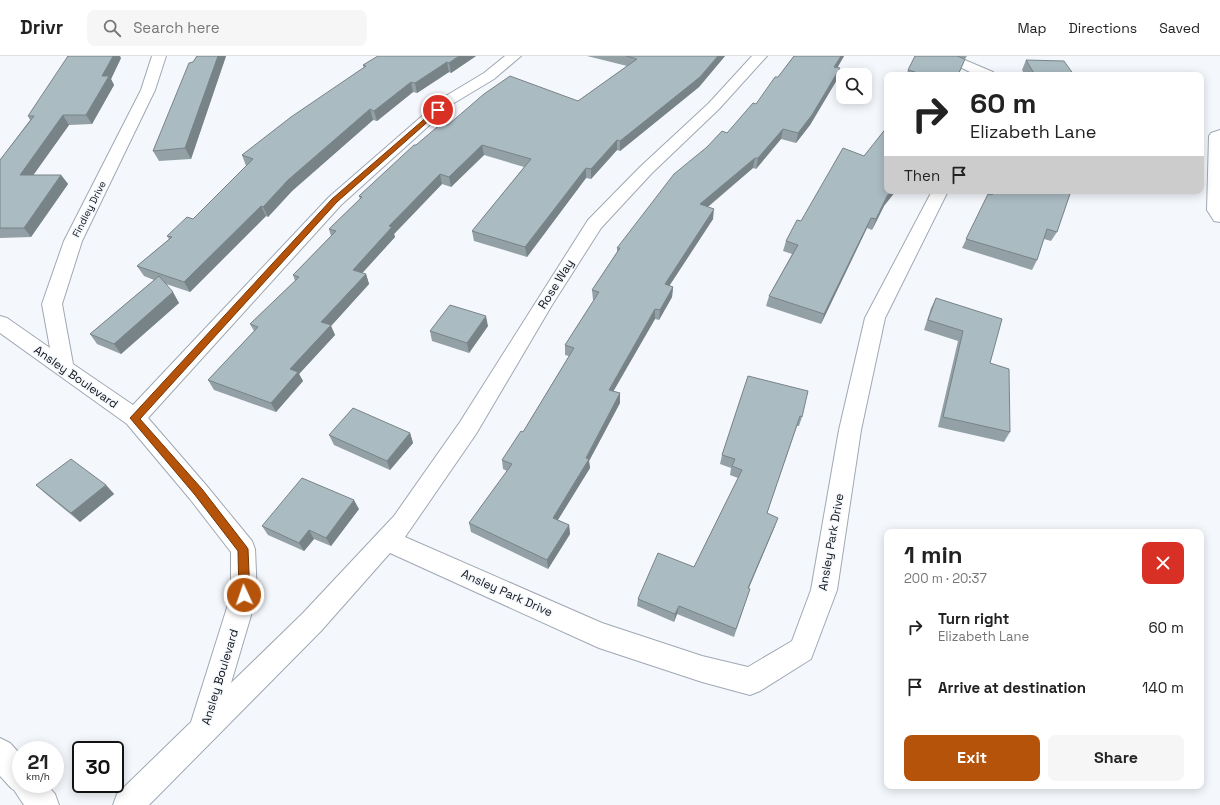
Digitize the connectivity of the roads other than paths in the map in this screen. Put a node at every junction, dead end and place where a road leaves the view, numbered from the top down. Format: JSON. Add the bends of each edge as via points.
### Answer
{"nodes":[{"id":1,"x":159,"y":56,"type":"edge"},
{"id":2,"x":514,"y":56,"type":"edge"},
{"id":3,"x":760,"y":56,"type":"edge"},
{"id":4,"x":932,"y":56,"type":"edge"},
{"id":5,"x":982,"y":72,"type":"edge"},
{"id":6,"x":1220,"y":135,"type":"edge"},
{"id":7,"x":938,"y":194,"type":"edge"},
{"id":8,"x":1220,"y":217,"type":"edge"},
{"id":9,"x":0,"y":323,"type":"edge"},
{"id":10,"x":64,"y":369,"type":"junction"},
{"id":11,"x":135,"y":418,"type":"junction"},
{"id":12,"x":387,"y":540,"type":"junction"},
{"id":13,"x":203,"y":730,"type":"junction"},
{"id":14,"x":0,"y":753,"type":"edge"},
{"id":15,"x":12,"y":767,"type":"edge"},
{"id":16,"x":34,"y":793,"type":"edge"},
{"id":17,"x":44,"y":805,"type":"edge"},
{"id":18,"x":128,"y":805,"type":"edge"}],
"edges":[{"from":1,"to":10,"type":"street","name":"Findley Drive","via":[[148,90],[73,241],[52,304]]},
{"from":2,"to":11,"type":"street","via":[[489,76],[449,100],[335,201]]},
{"from":3,"to":12,"type":"street","name":"Rose Way","via":[[714,106],[646,170],[594,224],[468,428],[402,523]]},
{"from":4,"to":5,"type":"street","via":[[960,62]]},
{"from":6,"to":8,"type":"street","via":[[1217,136],[1216,210]]},
{"from":7,"to":12,"type":"street","name":"Ansley Park Drive","via":[[875,318],[850,430],[824,590],[802,650],[750,681],[702,669],[599,635]]},
{"from":9,"to":10,"type":"street","name":"Ansley Boulevard"},
{"from":10,"to":11,"type":"street","name":"Ansley Boulevard"},
{"from":11,"to":13,"type":"street","name":"Ansley Boulevard","via":[[243,549],[244,595]]},
{"from":12,"to":13,"type":"street","name":"Ansley Boulevard","via":[[312,622]]},
{"from":13,"to":18,"type":"street"},
{"from":14,"to":15,"type":"street"},
{"from":16,"to":17,"type":"street"}]}
